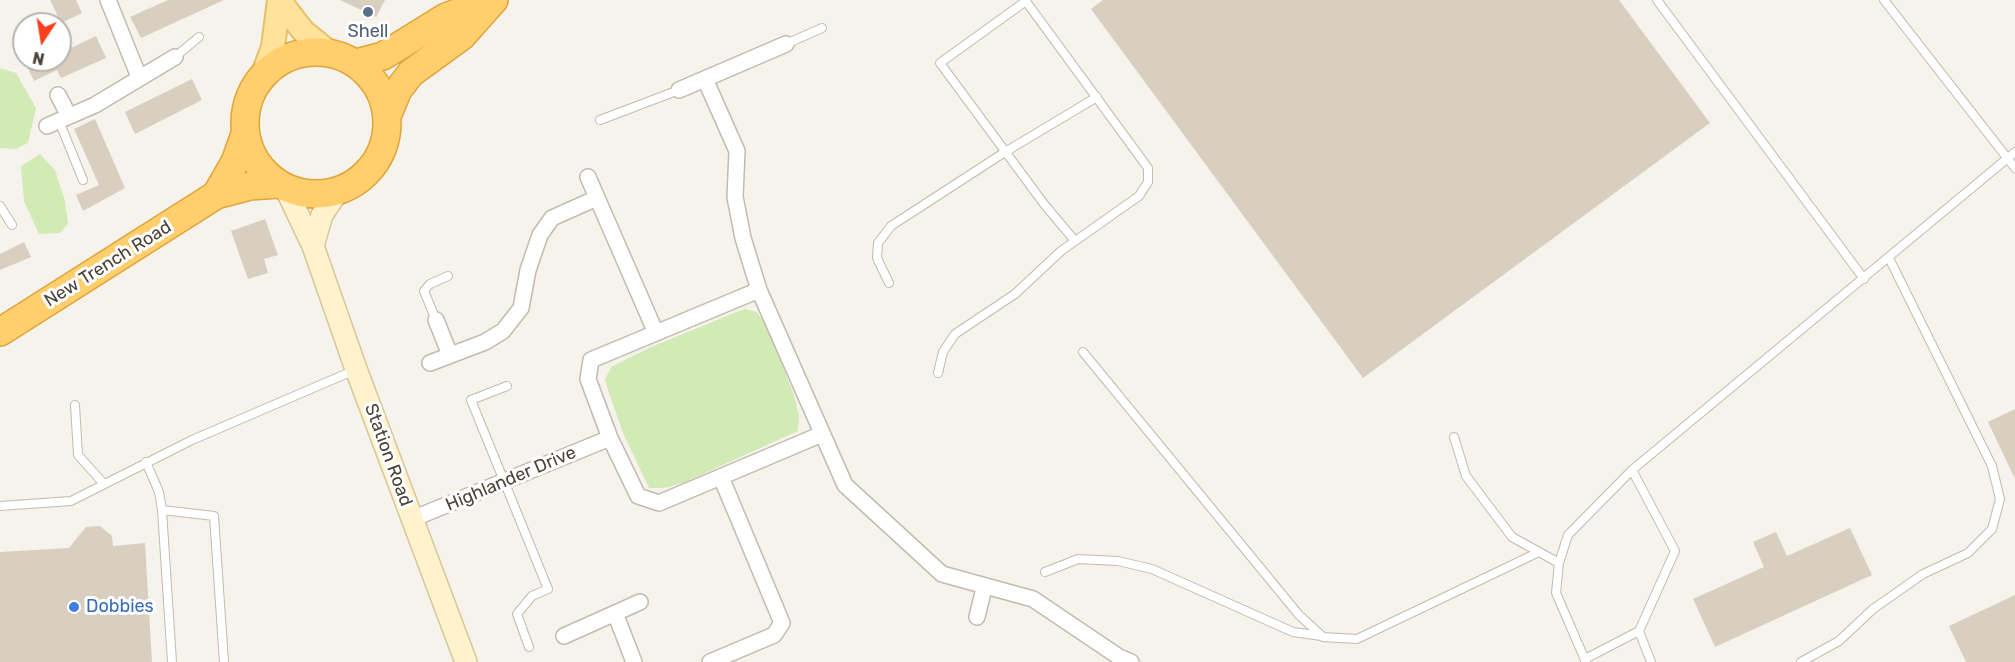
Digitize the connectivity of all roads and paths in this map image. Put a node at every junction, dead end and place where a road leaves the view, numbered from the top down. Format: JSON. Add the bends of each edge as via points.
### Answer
{"nodes":[{"id":1,"x":108,"y":0,"type":"edge"},
{"id":2,"x":279,"y":0,"type":"edge"},
{"id":3,"x":493,"y":0,"type":"edge"},
{"id":4,"x":1025,"y":0,"type":"edge"},
{"id":5,"x":1657,"y":0,"type":"edge"},
{"id":6,"x":1884,"y":0,"type":"edge"},
{"id":7,"x":822,"y":28,"type":"dead end"},
{"id":8,"x":199,"y":37,"type":"dead end"},
{"id":9,"x":786,"y":44,"type":"joint"},
{"id":10,"x":329,"y":52,"type":"junction"},
{"id":11,"x":175,"y":57,"type":"joint"},
{"id":12,"x":356,"y":63,"type":"junction"},
{"id":13,"x":263,"y":74,"type":"junction"},
{"id":14,"x":139,"y":77,"type":"junction"},
{"id":15,"x":705,"y":79,"type":"junction"},
{"id":16,"x":679,"y":90,"type":"joint"},
{"id":17,"x":58,"y":95,"type":"dead end"},
{"id":18,"x":1097,"y":97,"type":"junction"},
{"id":19,"x":387,"y":116,"type":"junction"},
{"id":20,"x":600,"y":120,"type":"dead end"},
{"id":21,"x":58,"y":121,"type":"junction"},
{"id":22,"x":245,"y":134,"type":"junction"},
{"id":23,"x":1005,"y":152,"type":"junction"},
{"id":24,"x":2015,"y":152,"type":"edge"},
{"id":25,"x":2007,"y":159,"type":"junction"},
{"id":26,"x":2015,"y":168,"type":"edge"},
{"id":27,"x":588,"y":177,"type":"dead end"},
{"id":28,"x":83,"y":180,"type":"dead end"},
{"id":29,"x":281,"y":185,"type":"junction"},
{"id":30,"x":338,"y":191,"type":"junction"},
{"id":31,"x":216,"y":195,"type":"junction"},
{"id":32,"x":597,"y":198,"type":"junction"},
{"id":33,"x":0,"y":206,"type":"edge"},
{"id":34,"x":12,"y":225,"type":"dead end"},
{"id":35,"x":1075,"y":241,"type":"junction"},
{"id":36,"x":313,"y":246,"type":"junction"},
{"id":37,"x":1889,"y":258,"type":"junction"},
{"id":38,"x":448,"y":276,"type":"dead end"},
{"id":39,"x":1864,"y":279,"type":"junction"},
{"id":40,"x":889,"y":283,"type":"dead end"},
{"id":41,"x":759,"y":291,"type":"junction"},
{"id":42,"x":436,"y":320,"type":"joint"},
{"id":43,"x":0,"y":332,"type":"edge"},
{"id":44,"x":656,"y":333,"type":"junction"},
{"id":45,"x":1083,"y":352,"type":"dead end"},
{"id":46,"x":450,"y":355,"type":"junction"},
{"id":47,"x":430,"y":363,"type":"dead end"},
{"id":48,"x":356,"y":369,"type":"junction"},
{"id":49,"x":938,"y":373,"type":"dead end"},
{"id":50,"x":507,"y":386,"type":"dead end"},
{"id":51,"x":75,"y":405,"type":"dead end"},
{"id":52,"x":822,"y":434,"type":"junction"},
{"id":53,"x":610,"y":438,"type":"junction"},
{"id":54,"x":1454,"y":438,"type":"dead end"},
{"id":55,"x":146,"y":462,"type":"junction"},
{"id":56,"x":1632,"y":470,"type":"junction"},
{"id":57,"x":721,"y":477,"type":"junction"},
{"id":58,"x":504,"y":482,"type":"junction"},
{"id":59,"x":104,"y":484,"type":"junction"},
{"id":60,"x":0,"y":506,"type":"edge"},
{"id":61,"x":162,"y":510,"type":"junction"},
{"id":62,"x":412,"y":519,"type":"junction"},
{"id":63,"x":1539,"y":552,"type":"junction"},
{"id":64,"x":1559,"y":564,"type":"junction"},
{"id":65,"x":1045,"y":572,"type":"dead end"},
{"id":66,"x":984,"y":588,"type":"junction"},
{"id":67,"x":640,"y":602,"type":"dead end"},
{"id":68,"x":615,"y":613,"type":"junction"},
{"id":69,"x":977,"y":617,"type":"dead end"},
{"id":70,"x":1639,"y":631,"type":"junction"},
{"id":71,"x":564,"y":636,"type":"dead end"},
{"id":72,"x":1323,"y":637,"type":"junction"},
{"id":73,"x":530,"y":647,"type":"dead end"},
{"id":74,"x":1122,"y":660,"type":"edge"},
{"id":75,"x":1586,"y":660,"type":"edge"},
{"id":76,"x":172,"y":662,"type":"edge"},
{"id":77,"x":224,"y":662,"type":"edge"},
{"id":78,"x":466,"y":662,"type":"edge"},
{"id":79,"x":634,"y":662,"type":"edge"},
{"id":80,"x":710,"y":662,"type":"edge"},
{"id":81,"x":1651,"y":662,"type":"edge"},
{"id":82,"x":1801,"y":662,"type":"edge"}],
"edges":[{"from":1,"to":14,"type":"street"},
{"from":2,"to":10,"type":"main road","via":[[303,31]]},
{"from":2,"to":13,"type":"main road","via":[[273,47]]},
{"from":3,"to":12,"type":"highway","via":[[446,17],[383,56]]},
{"from":3,"to":19,"type":"highway","via":[[462,36],[411,72]]},
{"from":4,"to":18,"type":"lane"},
{"from":4,"to":23,"type":"lane","via":[[940,63]]},
{"from":5,"to":39,"type":"lane"},
{"from":6,"to":25,"type":"lane"},
{"from":7,"to":9,"type":"lane"},
{"from":8,"to":11,"type":"lane"},
{"from":9,"to":15,"type":"street"},
{"from":10,"to":12,"type":"highway"},
{"from":10,"to":13,"type":"highway","via":[[305,52],[290,57]]},
{"from":11,"to":14,"type":"street"},
{"from":12,"to":19,"type":"highway","via":[[382,95]]},
{"from":13,"to":22,"type":"highway","via":[[244,113]]},
{"from":14,"to":21,"type":"street","via":[[95,105]]},
{"from":15,"to":16,"type":"street"},
{"from":15,"to":41,"type":"street","via":[[737,151],[735,197]]},
{"from":16,"to":20,"type":"lane"},
{"from":17,"to":21,"type":"street"},
{"from":18,"to":23,"type":"lane"},
{"from":18,"to":35,"type":"lane","via":[[1148,168],[1148,182],[1138,196]]},
{"from":19,"to":30,"type":"highway","via":[[387,135],[381,153],[363,176]]},
{"from":21,"to":28,"type":"lane"},
{"from":22,"to":29,"type":"highway","via":[[257,162]]},
{"from":22,"to":31,"type":"highway","name":"New Trench Road"},
{"from":23,"to":35,"type":"lane"},
{"from":23,"to":40,"type":"lane","via":[[891,226],[878,243],[878,258]]},
{"from":24,"to":25,"type":"lane"},
{"from":25,"to":26,"type":"lane"},
{"from":25,"to":37,"type":"lane"},
{"from":27,"to":32,"type":"street"},
{"from":29,"to":30,"type":"highway","via":[[302,193]]},
{"from":29,"to":31,"type":"highway","name":"New Trench Road","via":[[249,186]]},
{"from":29,"to":36,"type":"street","name":"Station Road"},
{"from":30,"to":36,"type":"street","via":[[322,215]]},
{"from":31,"to":43,"type":"highway","name":"New Trench Road"},
{"from":32,"to":44,"type":"street"},
{"from":32,"to":46,"type":"street","via":[[552,218],[540,235],[521,308],[503,331]]},
{"from":33,"to":34,"type":"lane"},
{"from":35,"to":49,"type":"lane","via":[[1015,294],[955,334],[943,352]]},
{"from":36,"to":48,"type":"street","name":"Station Road"},
{"from":37,"to":39,"type":"lane"},
{"from":37,"to":82,"type":"lane","via":[[1992,466],[2000,499],[1992,530],[1968,553],[1923,574],[1873,609],[1839,641]]},
{"from":38,"to":42,"type":"lane","via":[[424,291]]},
{"from":39,"to":56,"type":"lane"},
{"from":41,"to":44,"type":"street"},
{"from":41,"to":52,"type":"street"},
{"from":42,"to":46,"type":"street"},
{"from":44,"to":53,"type":"street","via":[[591,360],[588,379]]},
{"from":45,"to":72,"type":"lane","via":[[1285,598]]},
{"from":46,"to":47,"type":"street"},
{"from":48,"to":55,"type":"lane"},
{"from":48,"to":62,"type":"street","name":"Station Road"},
{"from":50,"to":58,"type":"lane","via":[[471,400]]},
{"from":51,"to":59,"type":"lane","via":[[78,455]]},
{"from":52,"to":57,"type":"street"},
{"from":52,"to":66,"type":"street","via":[[845,485],[942,574]]},
{"from":53,"to":57,"type":"street","via":[[638,496],[659,503]]},
{"from":53,"to":58,"type":"street","name":"Highlander Drive"},
{"from":54,"to":63,"type":"lane","via":[[1466,476],[1512,537]]},
{"from":55,"to":59,"type":"lane"},
{"from":55,"to":61,"type":"lane"},
{"from":56,"to":64,"type":"lane","via":[[1568,535]]},
{"from":56,"to":70,"type":"lane","via":[[1675,551]]},
{"from":57,"to":80,"type":"street","via":[[782,623],[774,635]]},
{"from":58,"to":62,"type":"street","name":"Highlander Drive"},
{"from":58,"to":73,"type":"lane","via":[[548,589],[532,596],[517,614]]},
{"from":59,"to":60,"type":"lane","via":[[71,501]]},
{"from":61,"to":76,"type":"lane"},
{"from":61,"to":77,"type":"lane","via":[[214,516]]},
{"from":62,"to":78,"type":"street","name":"Station Road"},
{"from":63,"to":64,"type":"lane"},
{"from":63,"to":72,"type":"lane","via":[[1357,639]]},
{"from":64,"to":75,"type":"lane","via":[[1556,593]]},
{"from":65,"to":72,"type":"lane","via":[[1078,559],[1118,561],[1152,569],[1293,632]]},
{"from":66,"to":69,"type":"street"},
{"from":66,"to":74,"type":"street","via":[[1033,599]]},
{"from":67,"to":68,"type":"street"},
{"from":68,"to":71,"type":"street"},
{"from":68,"to":79,"type":"street"},
{"from":70,"to":75,"type":"lane"},
{"from":70,"to":81,"type":"lane"}]}
